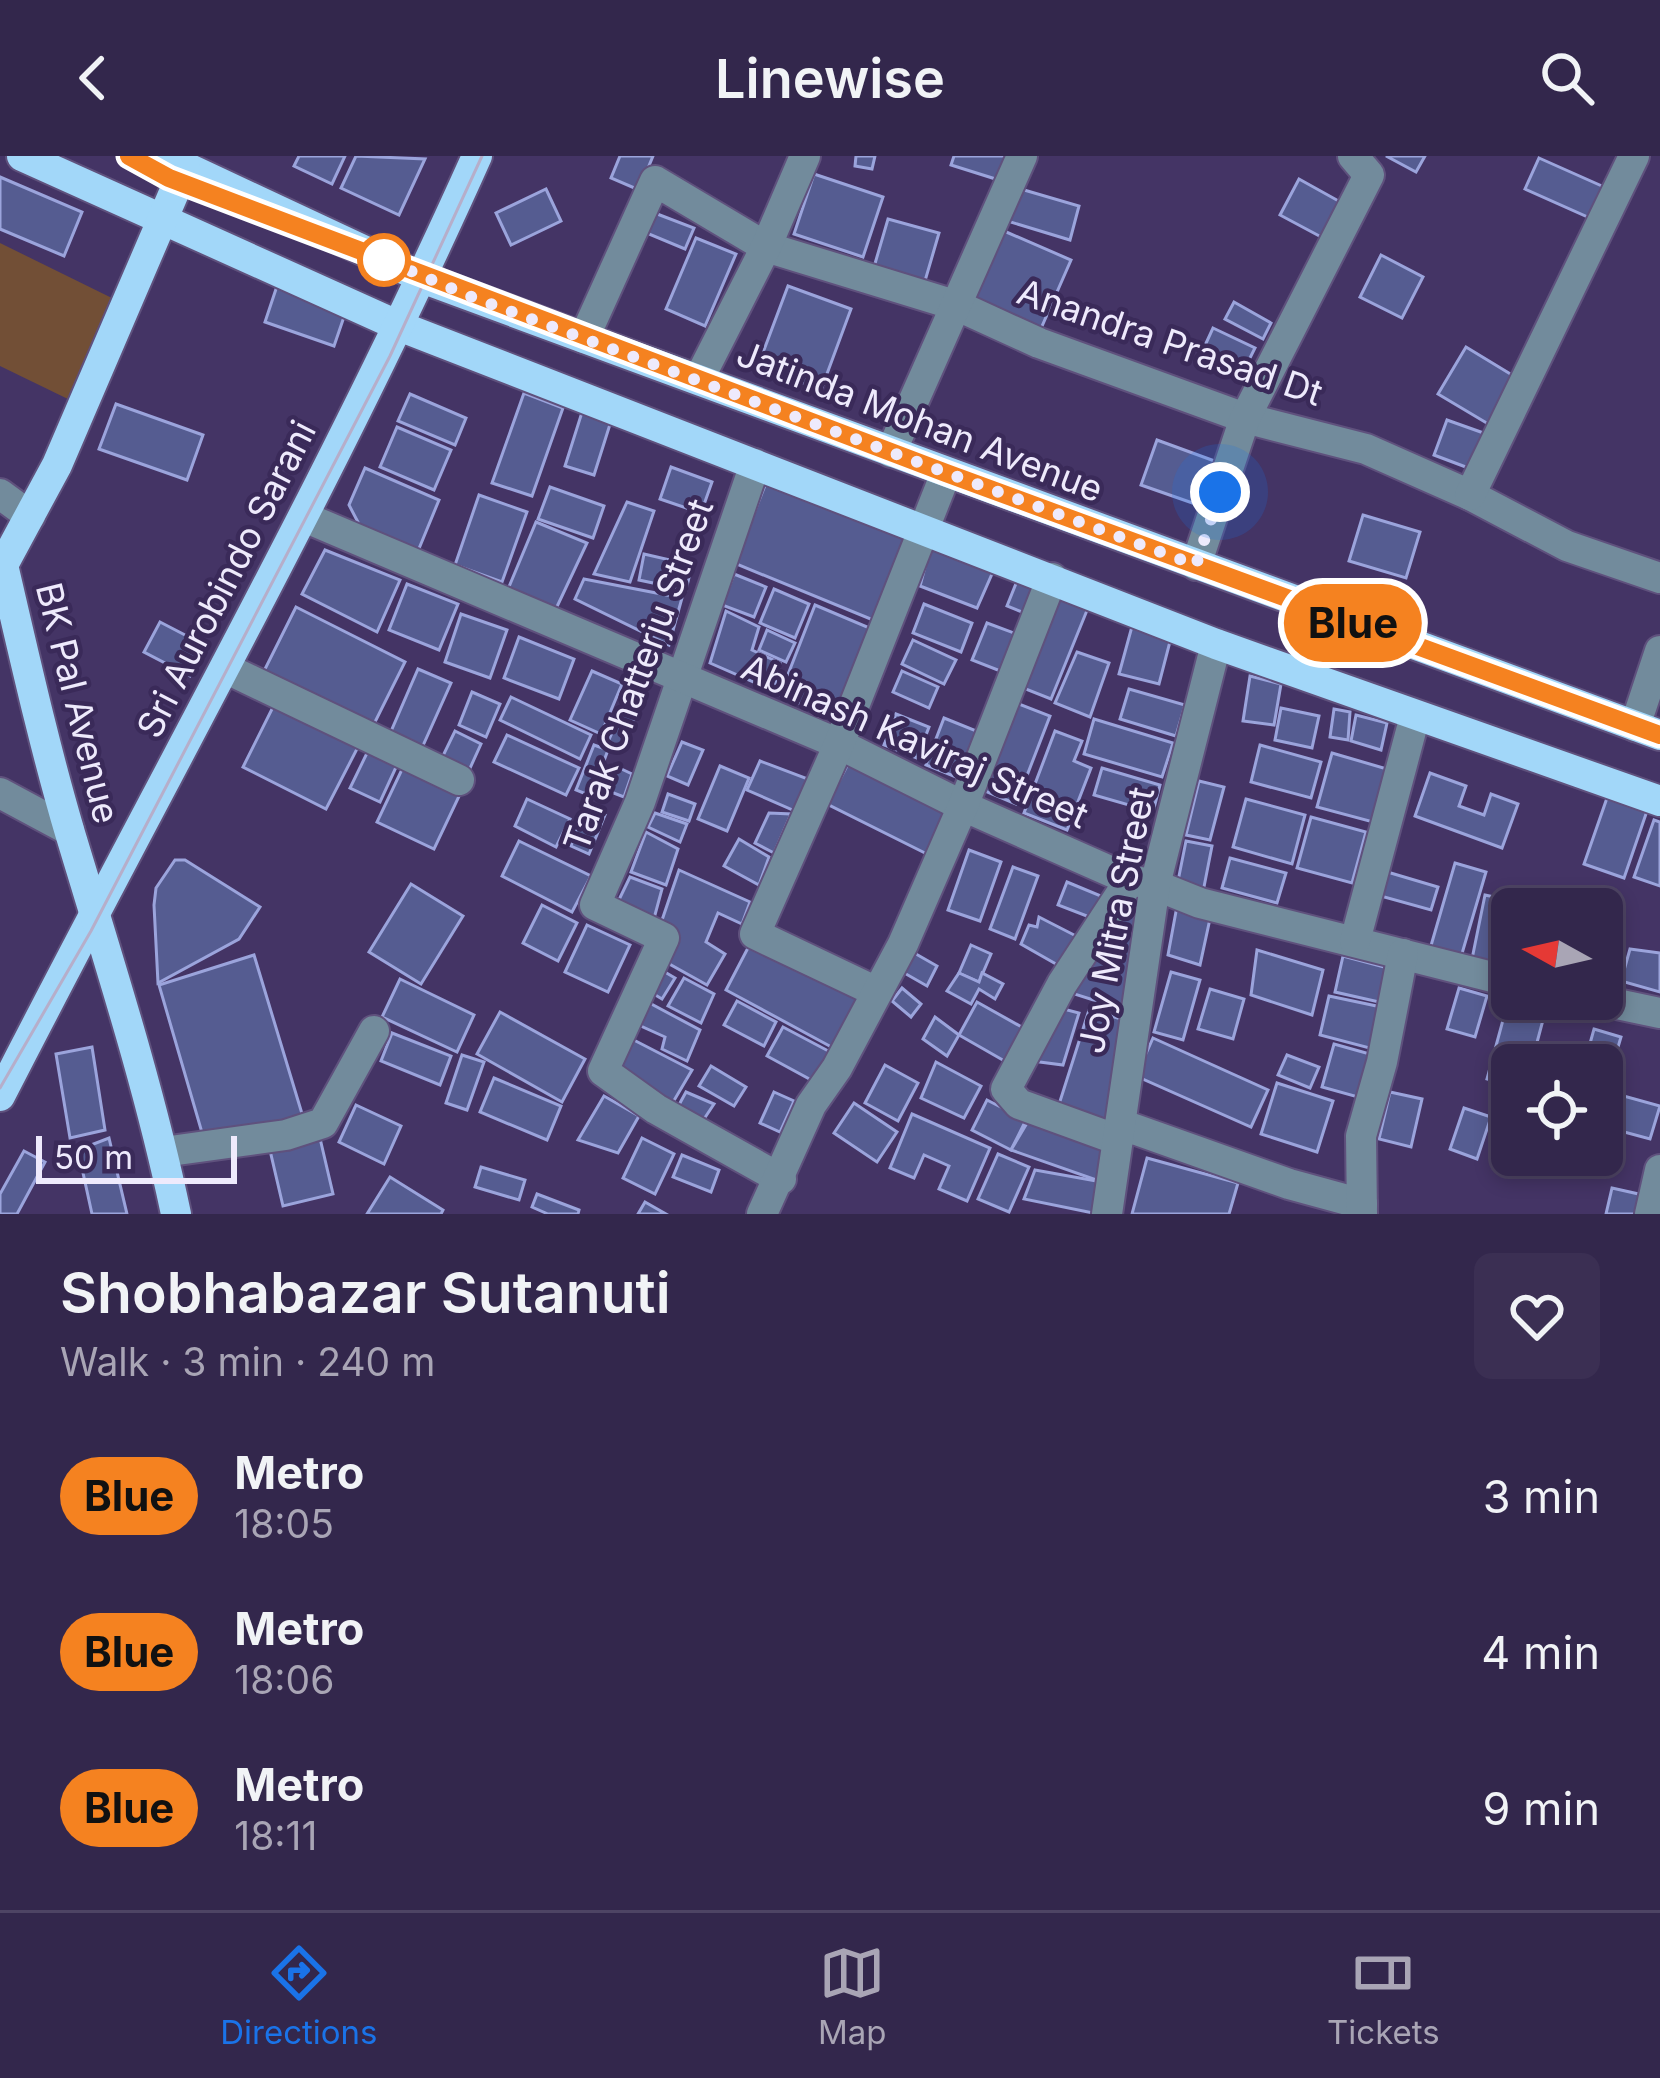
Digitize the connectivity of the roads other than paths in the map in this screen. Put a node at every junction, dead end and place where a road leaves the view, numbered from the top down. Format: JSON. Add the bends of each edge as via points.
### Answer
{"nodes":[{"id":1,"x":22,"y":156,"type":"edge"},
{"id":2,"x":477,"y":156,"type":"edge"},
{"id":3,"x":805,"y":156,"type":"edge"},
{"id":4,"x":1022,"y":156,"type":"edge"},
{"id":5,"x":1353,"y":156,"type":"edge"},
{"id":6,"x":1634,"y":156,"type":"edge"},
{"id":7,"x":174,"y":161,"type":"edge"},
{"id":8,"x":162,"y":219,"type":"junction"},
{"id":9,"x":766,"y":248,"type":"junction"},
{"id":10,"x":423,"y":277,"type":"junction"},
{"id":11,"x":958,"y":306,"type":"junction"},
{"id":12,"x":399,"y":326,"type":"junction"},
{"id":13,"x":584,"y":338,"type":"junction"},
{"id":14,"x":699,"y":380,"type":"junction"},
{"id":15,"x":1245,"y":418,"type":"junction"},
{"id":16,"x":891,"y":452,"type":"junction"},
{"id":17,"x":754,"y":464,"type":"junction"},
{"id":18,"x":946,"y":473,"type":"junction"},
{"id":19,"x":0,"y":494,"type":"edge"},
{"id":20,"x":1470,"y":495,"type":"junction"},
{"id":21,"x":30,"y":516,"type":"junction"},
{"id":22,"x":304,"y":518,"type":"junction"},
{"id":23,"x":926,"y":529,"type":"junction"},
{"id":24,"x":1196,"y":565,"type":"junction"},
{"id":25,"x":1052,"y":578,"type":"junction"},
{"id":26,"x":1660,"y":578,"type":"edge"},
{"id":27,"x":1216,"y":644,"type":"junction"},
{"id":28,"x":1660,"y":651,"type":"edge"},
{"id":29,"x":226,"y":669,"type":"junction"},
{"id":30,"x":681,"y":679,"type":"junction"},
{"id":31,"x":1415,"y":716,"type":"junction"},
{"id":32,"x":1648,"y":731,"type":"edge"},
{"id":33,"x":838,"y":744,"type":"junction"},
{"id":34,"x":459,"y":779,"type":"dead end"},
{"id":35,"x":0,"y":793,"type":"edge"},
{"id":36,"x":1660,"y":801,"type":"edge"},
{"id":37,"x":963,"y":806,"type":"junction"},
{"id":38,"x":69,"y":830,"type":"junction"},
{"id":39,"x":1142,"y":882,"type":"junction"},
{"id":40,"x":95,"y":910,"type":"junction"},
{"id":41,"x":1355,"y":941,"type":"junction"},
{"id":42,"x":1402,"y":954,"type":"junction"},
{"id":43,"x":1491,"y":977,"type":"edge"},
{"id":44,"x":877,"y":992,"type":"junction"},
{"id":45,"x":1623,"y":1005,"type":"edge"},
{"id":46,"x":1660,"y":1013,"type":"edge"},
{"id":47,"x":374,"y":1031,"type":"dead end"},
{"id":48,"x":0,"y":1096,"type":"edge"},
{"id":49,"x":1119,"y":1132,"type":"junction"},
{"id":50,"x":163,"y":1152,"type":"junction"},
{"id":51,"x":1660,"y":1170,"type":"edge"},
{"id":52,"x":781,"y":1179,"type":"junction"},
{"id":53,"x":1316,"y":1203,"type":"edge"},
{"id":54,"x":1362,"y":1209,"type":"edge"},
{"id":55,"x":176,"y":1214,"type":"edge"},
{"id":56,"x":762,"y":1214,"type":"edge"},
{"id":57,"x":1107,"y":1214,"type":"edge"},
{"id":58,"x":1650,"y":1214,"type":"edge"}],
"edges":[{"from":1,"to":8,"type":"main road"},
{"from":2,"to":10,"type":"main road","name":"Sri Aurobindo Sarani"},
{"from":3,"to":9,"type":"street"},
{"from":4,"to":11,"type":"street"},
{"from":5,"to":15,"type":"street","via":[[1369,175]]},
{"from":6,"to":20,"type":"street"},
{"from":7,"to":8,"type":"main road","name":"BK Pal Avenue"},
{"from":7,"to":10,"type":"main road","name":"Jatinda Mohan Avenue"},
{"from":8,"to":12,"type":"main road"},
{"from":8,"to":21,"type":"main road","name":"BK Pal Avenue"},
{"from":9,"to":11,"type":"street","name":"Anandra Prasad Dt"},
{"from":9,"to":13,"type":"street","name":"Anandra Prasad Dt","via":[[655,181]]},
{"from":9,"to":14,"type":"street"},
{"from":10,"to":12,"type":"main road","name":"Sri Aurobindo Sarani"},
{"from":10,"to":13,"type":"main road","name":"Jatinda Mohan Avenue"},
{"from":11,"to":15,"type":"street","name":"Anandra Prasad Dt"},
{"from":11,"to":16,"type":"street"},
{"from":12,"to":17,"type":"main road"},
{"from":12,"to":22,"type":"main road","name":"Sri Aurobindo Sarani"},
{"from":13,"to":14,"type":"main road","name":"Jatinda Mohan Avenue"},
{"from":14,"to":16,"type":"main road","name":"Jatinda Mohan Avenue"},
{"from":15,"to":20,"type":"street","name":"Anandra Prasad Dt","via":[[1366,449]]},
{"from":15,"to":24,"type":"street"},
{"from":16,"to":18,"type":"main road","name":"Jatinda Mohan Avenue"},
{"from":17,"to":23,"type":"main road"},
{"from":17,"to":30,"type":"street","name":"Tarak Chatterju Street"},
{"from":18,"to":23,"type":"street"},
{"from":18,"to":24,"type":"main road","name":"Jatinda Mohan Avenue"},
{"from":19,"to":21,"type":"street"},
{"from":20,"to":26,"type":"street","name":"Anandra Prasad Dt","via":[[1567,546]]},
{"from":21,"to":38,"type":"main road","name":"BK Pal Avenue","via":[[3,565]]},
{"from":22,"to":29,"type":"main road","name":"Sri Aurobindo Sarani"},
{"from":22,"to":30,"type":"street","name":"Abinash Kaviraj Street"},
{"from":23,"to":25,"type":"main road"},
{"from":23,"to":33,"type":"street"},
{"from":24,"to":32,"type":"main road","name":"Jatinda Mohan Avenue"},
{"from":25,"to":27,"type":"main road"},
{"from":25,"to":37,"type":"street"},
{"from":27,"to":31,"type":"main road"},
{"from":27,"to":39,"type":"street","name":"Joy Mitra Street"},
{"from":28,"to":32,"type":"street"},
{"from":29,"to":34,"type":"street"},
{"from":29,"to":40,"type":"main road","name":"Sri Aurobindo Sarani"},
{"from":30,"to":33,"type":"street","name":"Abinash Kaviraj Street"},
{"from":30,"to":52,"type":"street","name":"Tarak Chatterju Street","via":[[596,905],[664,938],[603,1071]]},
{"from":31,"to":36,"type":"main road"},
{"from":31,"to":41,"type":"street"},
{"from":33,"to":37,"type":"street","name":"Abinash Kaviraj Street"},
{"from":33,"to":44,"type":"street","via":[[754,934]]},
{"from":35,"to":38,"type":"street"},
{"from":37,"to":39,"type":"street","name":"Abinash Kaviraj Street"},
{"from":37,"to":44,"type":"street"},
{"from":38,"to":40,"type":"main road","name":"BK Pal Avenue"},
{"from":39,"to":41,"type":"street","name":"Abinash Kaviraj Street"},
{"from":39,"to":49,"type":"street","name":"Joy Mitra Street"},
{"from":39,"to":49,"type":"street","via":[[1062,984],[1006,1089],[1019,1104]]},
{"from":40,"to":48,"type":"main road","name":"Sri Aurobindo Sarani"},
{"from":40,"to":50,"type":"main road","name":"BK Pal Avenue"},
{"from":41,"to":42,"type":"street","name":"Abinash Kaviraj Street"},
{"from":42,"to":43,"type":"street","name":"Abinash Kaviraj Street"},
{"from":42,"to":54,"type":"street","via":[[1361,1136]]},
{"from":44,"to":52,"type":"street","via":[[811,1105]]},
{"from":45,"to":46,"type":"street"},
{"from":47,"to":50,"type":"street","via":[[323,1123]]},
{"from":49,"to":53,"type":"street"},
{"from":49,"to":57,"type":"street","name":"Joy Mitra Street"},
{"from":50,"to":55,"type":"main road","name":"BK Pal Avenue"},
{"from":51,"to":58,"type":"street"},
{"from":52,"to":56,"type":"street"},
{"from":53,"to":54,"type":"street"}]}
